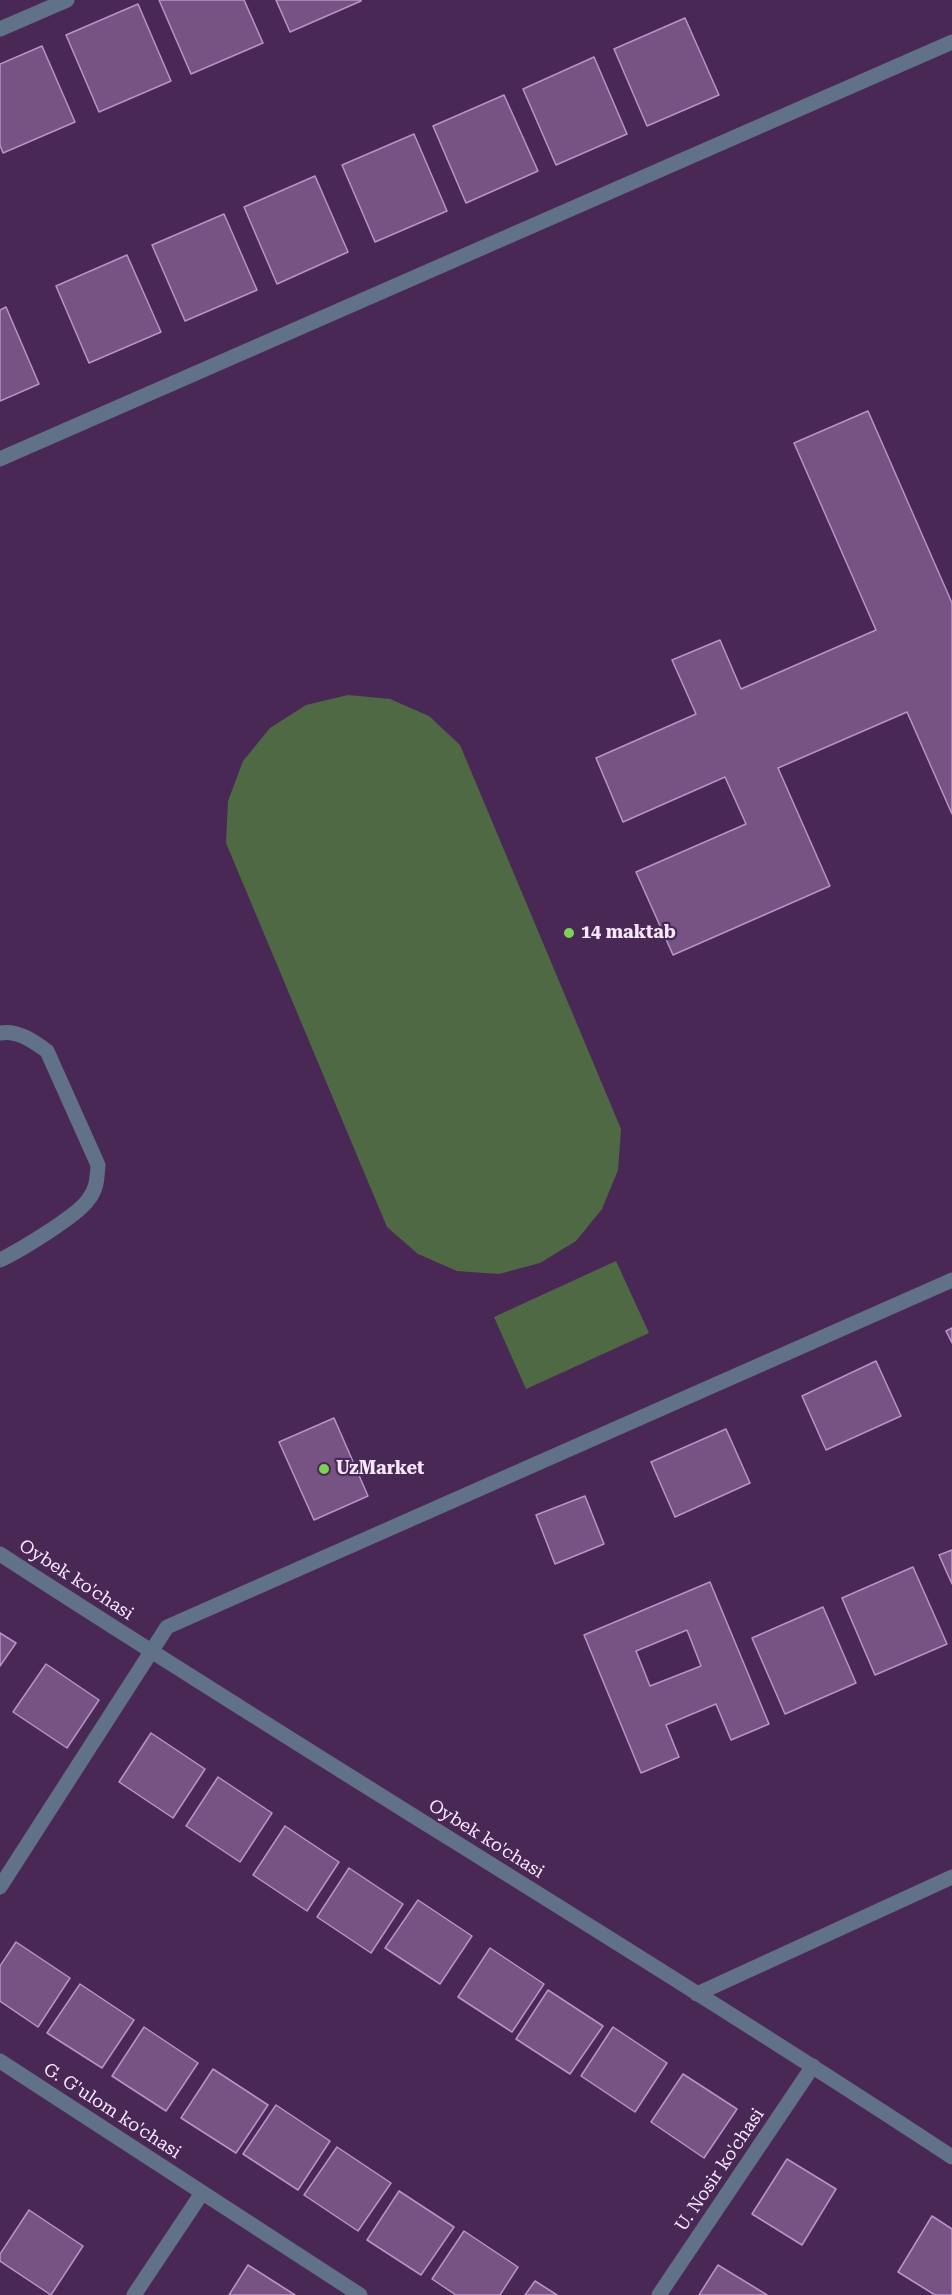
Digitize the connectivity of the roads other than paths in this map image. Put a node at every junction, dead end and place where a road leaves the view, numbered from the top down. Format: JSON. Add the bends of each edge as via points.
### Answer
{"nodes":[{"id":1,"x":67,"y":0,"type":"edge"},
{"id":2,"x":0,"y":29,"type":"edge"},
{"id":3,"x":952,"y":42,"type":"edge"},
{"id":4,"x":0,"y":459,"type":"edge"},
{"id":5,"x":0,"y":1033,"type":"edge"},
{"id":6,"x":0,"y":1260,"type":"edge"},
{"id":7,"x":952,"y":1280,"type":"edge"},
{"id":8,"x":0,"y":1554,"type":"edge"},
{"id":9,"x":150,"y":1652,"type":"junction"},
{"id":10,"x":952,"y":1877,"type":"edge"},
{"id":11,"x":0,"y":1887,"type":"edge"},
{"id":12,"x":697,"y":1994,"type":"junction"},
{"id":13,"x":0,"y":2061,"type":"edge"},
{"id":14,"x":813,"y":2066,"type":"junction"},
{"id":15,"x":952,"y":2157,"type":"edge"},
{"id":16,"x":202,"y":2193,"type":"junction"},
{"id":17,"x":134,"y":2295,"type":"edge"},
{"id":18,"x":360,"y":2295,"type":"edge"},
{"id":19,"x":658,"y":2295,"type":"edge"}],
"edges":[{"from":1,"to":2,"type":"street"},
{"from":3,"to":4,"type":"street"},
{"from":5,"to":6,"type":"street","via":[[31,1039],[47,1051],[98,1165],[97,1185],[87,1202]]},
{"from":7,"to":9,"type":"street","via":[[167,1627]]},
{"from":8,"to":9,"type":"street","name":"Oybek ko'chasi"},
{"from":9,"to":11,"type":"street"},
{"from":9,"to":12,"type":"street","name":"Oybek ko'chasi"},
{"from":10,"to":12,"type":"street"},
{"from":12,"to":14,"type":"street","name":"Oybek ko'chasi"},
{"from":13,"to":16,"type":"street","name":"G. G'ulom ko'chasi"},
{"from":14,"to":15,"type":"street","name":"Oybek ko'chasi"},
{"from":14,"to":19,"type":"street","name":"U. Nosir ko'chasi"},
{"from":16,"to":17,"type":"street"},
{"from":16,"to":18,"type":"street","name":"G. G'ulom ko'chasi"}]}
